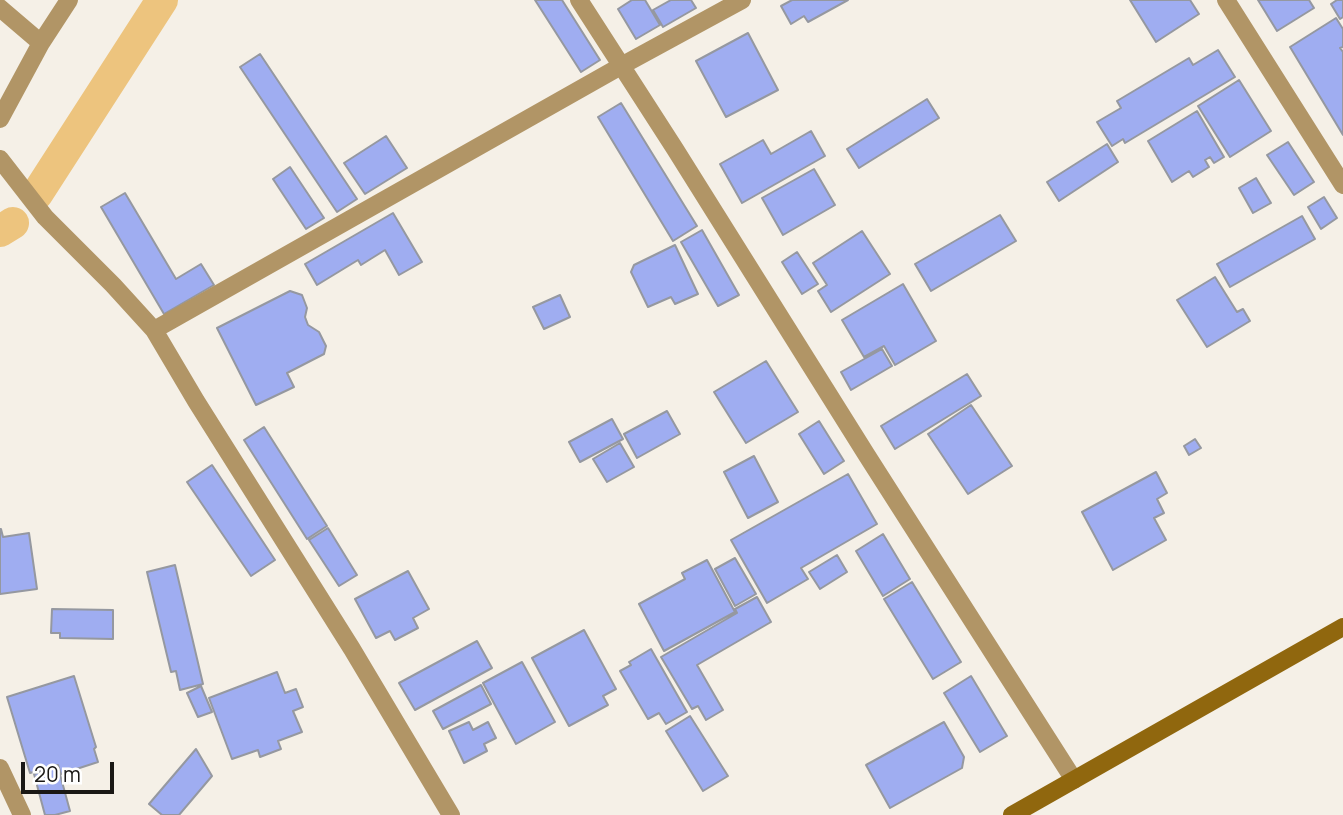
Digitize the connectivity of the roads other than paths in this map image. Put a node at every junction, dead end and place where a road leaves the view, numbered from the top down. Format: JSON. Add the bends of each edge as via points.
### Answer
{"nodes":[{"id":1,"x":68,"y":0,"type":"edge"},
{"id":2,"x":579,"y":0,"type":"edge"},
{"id":3,"x":742,"y":0,"type":"edge"},
{"id":4,"x":1226,"y":0,"type":"edge"},
{"id":5,"x":0,"y":8,"type":"edge"},
{"id":6,"x":41,"y":43,"type":"junction"},
{"id":7,"x":621,"y":66,"type":"junction"},
{"id":8,"x":0,"y":119,"type":"edge"},
{"id":9,"x":0,"y":159,"type":"edge"},
{"id":10,"x":1343,"y":184,"type":"edge"},
{"id":11,"x":154,"y":330,"type":"junction"},
{"id":12,"x":1343,"y":627,"type":"edge"},
{"id":13,"x":0,"y":768,"type":"edge"},
{"id":14,"x":1074,"y":780,"type":"junction"},
{"id":15,"x":22,"y":815,"type":"edge"},
{"id":16,"x":452,"y":815,"type":"edge"},
{"id":17,"x":1012,"y":815,"type":"edge"}],
"edges":[{"from":1,"to":6,"type":"street"},
{"from":2,"to":7,"type":"street"},
{"from":3,"to":7,"type":"street"},
{"from":4,"to":10,"type":"street"},
{"from":5,"to":6,"type":"street"},
{"from":6,"to":8,"type":"street"},
{"from":7,"to":11,"type":"street"},
{"from":7,"to":14,"type":"street"},
{"from":9,"to":11,"type":"street","via":[[46,217]]},
{"from":11,"to":16,"type":"street"},
{"from":12,"to":14,"type":"main road"},
{"from":13,"to":15,"type":"street"},
{"from":14,"to":17,"type":"main road"}]}
